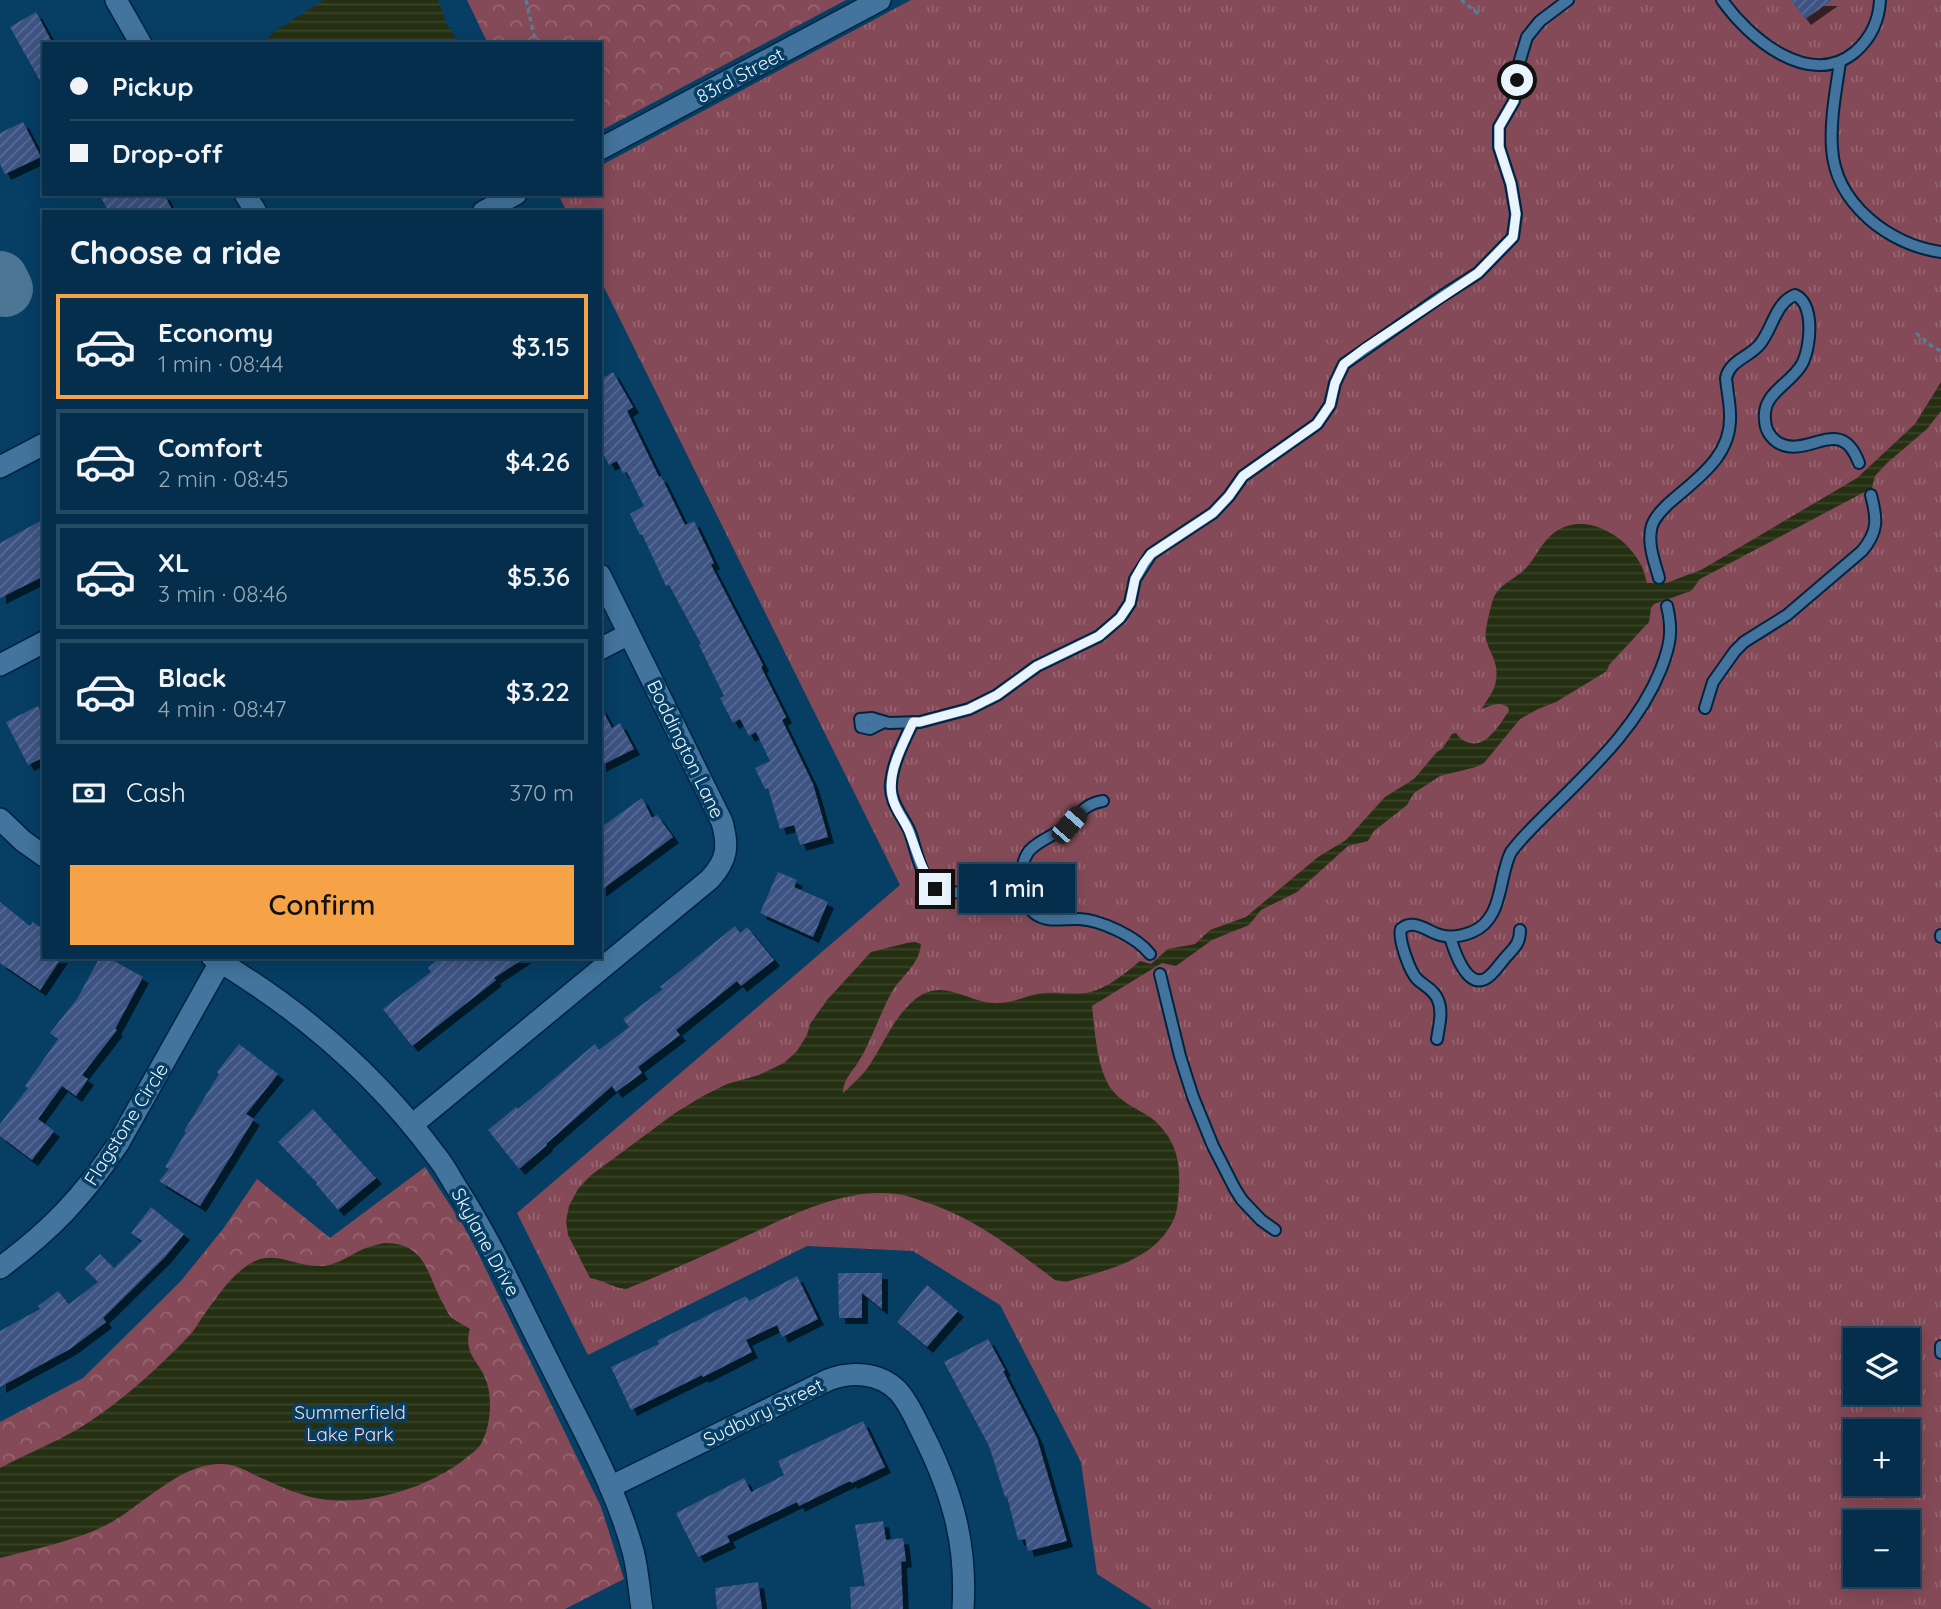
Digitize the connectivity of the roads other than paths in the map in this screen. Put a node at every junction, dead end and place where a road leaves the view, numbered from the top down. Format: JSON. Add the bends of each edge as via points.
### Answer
{"nodes":[{"id":1,"x":116,"y":0,"type":"edge"},
{"id":2,"x":880,"y":0,"type":"edge"},
{"id":3,"x":1568,"y":0,"type":"edge"},
{"id":4,"x":1722,"y":0,"type":"edge"},
{"id":5,"x":1880,"y":0,"type":"edge"},
{"id":6,"x":140,"y":42,"type":"edge"},
{"id":7,"x":1840,"y":62,"type":"junction"},
{"id":8,"x":602,"y":148,"type":"edge"},
{"id":9,"x":512,"y":196,"type":"edge"},
{"id":10,"x":486,"y":210,"type":"edge"},
{"id":11,"x":1941,"y":252,"type":"edge"},
{"id":12,"x":42,"y":445,"type":"edge"},
{"id":13,"x":1858,"y":463,"type":"dead end"},
{"id":14,"x":0,"y":467,"type":"edge"},
{"id":15,"x":1871,"y":495,"type":"dead end"},
{"id":16,"x":1658,"y":578,"type":"dead end"},
{"id":17,"x":602,"y":579,"type":"edge"},
{"id":18,"x":1667,"y":606,"type":"dead end"},
{"id":19,"x":629,"y":634,"type":"junction"},
{"id":20,"x":42,"y":643,"type":"edge"},
{"id":21,"x":602,"y":648,"type":"edge"},
{"id":22,"x":0,"y":665,"type":"edge"},
{"id":23,"x":1705,"y":708,"type":"dead end"},
{"id":24,"x":884,"y":722,"type":"dead end"},
{"id":25,"x":913,"y":722,"type":"junction"},
{"id":26,"x":1103,"y":801,"type":"dead end"},
{"id":27,"x":0,"y":819,"type":"edge"},
{"id":28,"x":42,"y":855,"type":"edge"},
{"id":29,"x":1027,"y":904,"type":"junction"},
{"id":30,"x":1520,"y":930,"type":"dead end"},
{"id":31,"x":1450,"y":937,"type":"junction"},
{"id":32,"x":1150,"y":954,"type":"dead end"},
{"id":33,"x":219,"y":959,"type":"edge"},
{"id":34,"x":1160,"y":974,"type":"dead end"},
{"id":35,"x":1437,"y":1039,"type":"dead end"},
{"id":36,"x":412,"y":1125,"type":"junction"},
{"id":37,"x":1275,"y":1230,"type":"dead end"},
{"id":38,"x":0,"y":1268,"type":"edge"},
{"id":39,"x":1941,"y":1346,"type":"edge"},
{"id":40,"x":1941,"y":1353,"type":"edge"},
{"id":41,"x":610,"y":1487,"type":"junction"},
{"id":42,"x":642,"y":1609,"type":"edge"},
{"id":43,"x":963,"y":1609,"type":"edge"}],
"edges":[{"from":1,"to":6,"type":"street"},
{"from":2,"to":8,"type":"street","name":"83rd Street"},
{"from":3,"to":25,"type":"lane","via":[[1527,37],[1514,101],[1499,127],[1499,147],[1516,214],[1513,237],[1478,273],[1344,364],[1330,405],[1317,424],[1243,476],[1213,513],[1151,554],[1135,579],[1130,603],[1099,636],[1037,666],[969,709]]},
{"from":4,"to":7,"type":"lane","via":[[1745,26],[1785,57],[1814,65]]},
{"from":5,"to":7,"type":"lane","via":[[1870,36]]},
{"from":7,"to":11,"type":"lane","via":[[1832,149],[1840,181],[1855,204],[1886,232]]},
{"from":9,"to":10,"type":"street"},
{"from":12,"to":14,"type":"street"},
{"from":13,"to":16,"type":"lane","via":[[1854,451],[1841,440],[1822,439],[1799,447],[1781,444],[1769,434],[1765,406],[1806,355],[1808,310],[1795,295],[1779,309],[1763,341],[1727,372],[1730,429],[1721,453],[1654,520],[1650,538]]},
{"from":15,"to":23,"type":"lane","via":[[1875,522],[1870,542],[1787,615],[1735,651],[1713,682]]},
{"from":17,"to":19,"type":"street","name":"Boddington Lane"},
{"from":18,"to":31,"type":"lane","via":[[1671,624],[1668,646],[1644,704],[1612,746],[1517,843],[1486,923]]},
{"from":19,"to":21,"type":"street"},
{"from":19,"to":36,"type":"street","name":"Boddington Lane","via":[[722,822],[727,838],[725,856],[710,880]]},
{"from":20,"to":22,"type":"street"},
{"from":24,"to":25,"type":"lane"},
{"from":25,"to":29,"type":"lane","via":[[890,786],[924,874],[935,889],[981,891]]},
{"from":26,"to":29,"type":"lane","via":[[1088,805],[1069,825],[1030,851],[1023,866]]},
{"from":27,"to":28,"type":"street"},
{"from":29,"to":32,"type":"lane","via":[[1046,919],[1103,924]]},
{"from":30,"to":31,"type":"lane","via":[[1518,944],[1491,975],[1480,980],[1467,975]]},
{"from":31,"to":35,"type":"lane","via":[[1413,923],[1399,933],[1412,973],[1437,998],[1441,1018]]},
{"from":33,"to":36,"type":"street","name":"Skylane Drive","via":[[335,1044]]},
{"from":33,"to":38,"type":"street","name":"Flagstone Circle","via":[[100,1171],[62,1217]]},
{"from":34,"to":37,"type":"lane","via":[[1180,1056],[1208,1135],[1235,1189],[1251,1211]]},
{"from":36,"to":41,"type":"street","name":"Skylane Drive","via":[[483,1232]]},
{"from":39,"to":40,"type":"lane"},
{"from":41,"to":42,"type":"street","name":"Skylane Drive","via":[[634,1552]]},
{"from":41,"to":43,"type":"street","name":"Sudbury Street","via":[[828,1380],[860,1374],[880,1379],[898,1391],[910,1408],[946,1486],[962,1548]]}]}
